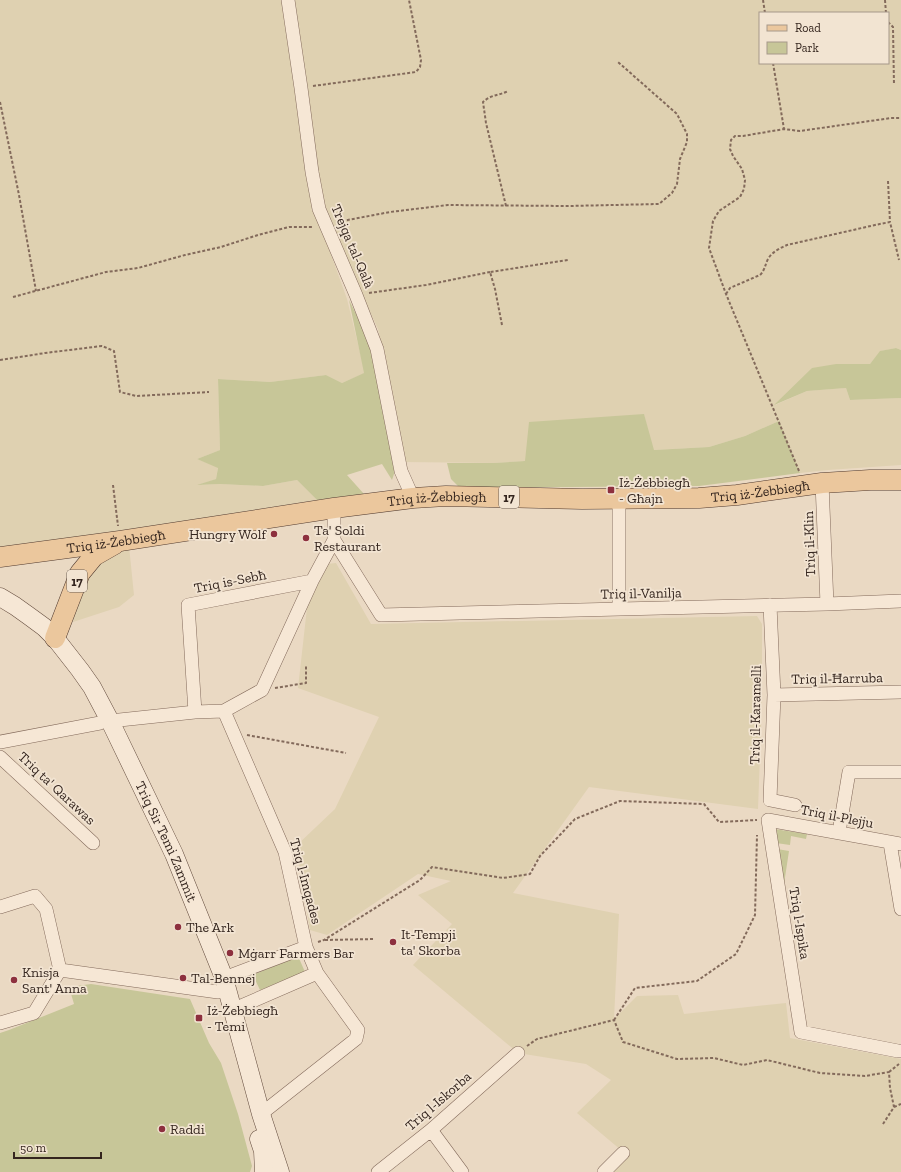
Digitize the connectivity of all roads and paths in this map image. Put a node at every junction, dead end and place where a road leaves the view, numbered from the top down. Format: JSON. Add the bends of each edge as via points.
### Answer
{"nodes":[{"id":1,"x":288,"y":0,"type":"edge"},
{"id":2,"x":409,"y":0,"type":"edge"},
{"id":3,"x":763,"y":0,"type":"edge"},
{"id":4,"x":885,"y":0,"type":"edge"},
{"id":5,"x":765,"y":12,"type":"edge"},
{"id":6,"x":886,"y":12,"type":"edge"},
{"id":7,"x":889,"y":23,"type":"edge"},
{"id":8,"x":618,"y":62,"type":"dead end"},
{"id":9,"x":773,"y":64,"type":"edge"},
{"id":10,"x":894,"y":85,"type":"dead end"},
{"id":11,"x":302,"y":88,"type":"junction"},
{"id":12,"x":508,"y":91,"type":"dead end"},
{"id":13,"x":0,"y":102,"type":"edge"},
{"id":14,"x":901,"y":118,"type":"edge"},
{"id":15,"x":784,"y":129,"type":"junction"},
{"id":16,"x":888,"y":181,"type":"dead end"},
{"id":17,"x":506,"y":206,"type":"junction"},
{"id":18,"x":890,"y":222,"type":"junction"},
{"id":19,"x":326,"y":225,"type":"junction"},
{"id":20,"x":568,"y":260,"type":"dead end"},
{"id":21,"x":899,"y":260,"type":"dead end"},
{"id":22,"x":490,"y":272,"type":"junction"},
{"id":23,"x":36,"y":291,"type":"junction"},
{"id":24,"x":726,"y":294,"type":"junction"},
{"id":25,"x":356,"y":295,"type":"junction"},
{"id":26,"x":14,"y":296,"type":"dead end"},
{"id":27,"x":502,"y":325,"type":"dead end"},
{"id":28,"x":0,"y":360,"type":"edge"},
{"id":29,"x":209,"y":392,"type":"dead end"},
{"id":30,"x":901,"y":480,"type":"edge"},
{"id":31,"x":814,"y":484,"type":"junction"},
{"id":32,"x":113,"y":485,"type":"dead end"},
{"id":33,"x":413,"y":498,"type":"junction"},
{"id":34,"x":619,"y":498,"type":"junction"},
{"id":35,"x":334,"y":508,"type":"junction"},
{"id":36,"x":334,"y":540,"type":"junction"},
{"id":37,"x":120,"y":541,"type":"junction"},
{"id":38,"x":63,"y":548,"type":"junction"},
{"id":39,"x":0,"y":557,"type":"edge"},
{"id":40,"x":80,"y":573,"type":"junction"},
{"id":41,"x":312,"y":581,"type":"junction"},
{"id":42,"x":0,"y":597,"type":"edge"},
{"id":43,"x":901,"y":601,"type":"edge"},
{"id":44,"x":0,"y":604,"type":"edge"},
{"id":45,"x":827,"y":604,"type":"junction"},
{"id":46,"x":770,"y":605,"type":"junction"},
{"id":47,"x":619,"y":609,"type":"junction"},
{"id":48,"x":55,"y":638,"type":"junction"},
{"id":49,"x":306,"y":665,"type":"dead end"},
{"id":50,"x":262,"y":690,"type":"junction"},
{"id":51,"x":901,"y":692,"type":"edge"},
{"id":52,"x":774,"y":695,"type":"junction"},
{"id":53,"x":224,"y":711,"type":"junction"},
{"id":54,"x":195,"y":712,"type":"junction"},
{"id":55,"x":105,"y":722,"type":"junction"},
{"id":56,"x":234,"y":733,"type":"junction"},
{"id":57,"x":0,"y":742,"type":"edge"},
{"id":58,"x":346,"y":753,"type":"dead end"},
{"id":59,"x":0,"y":757,"type":"edge"},
{"id":60,"x":901,"y":772,"type":"edge"},
{"id":61,"x":795,"y":805,"type":"dead end"},
{"id":62,"x":768,"y":820,"type":"junction"},
{"id":63,"x":839,"y":832,"type":"junction"},
{"id":64,"x":93,"y":843,"type":"dead end"},
{"id":65,"x":896,"y":843,"type":"edge"},
{"id":66,"x":0,"y":907,"type":"edge"},
{"id":67,"x":901,"y":909,"type":"edge"},
{"id":68,"x":375,"y":939,"type":"dead end"},
{"id":69,"x":324,"y":940,"type":"junction"},
{"id":70,"x":306,"y":947,"type":"junction"},
{"id":71,"x":60,"y":970,"type":"junction"},
{"id":72,"x":317,"y":972,"type":"junction"},
{"id":73,"x":223,"y":986,"type":"junction"},
{"id":74,"x":232,"y":1010,"type":"junction"},
{"id":75,"x":614,"y":1020,"type":"junction"},
{"id":76,"x":0,"y":1023,"type":"edge"},
{"id":77,"x":518,"y":1053,"type":"joint"},
{"id":78,"x":900,"y":1055,"type":"edge"},
{"id":79,"x":889,"y":1072,"type":"junction"},
{"id":80,"x":901,"y":1104,"type":"edge"},
{"id":81,"x":894,"y":1107,"type":"junction"},
{"id":82,"x":261,"y":1114,"type":"junction"},
{"id":83,"x":883,"y":1124,"type":"dead end"},
{"id":84,"x":431,"y":1130,"type":"junction"},
{"id":85,"x":623,"y":1153,"type":"dead end"},
{"id":86,"x":264,"y":1172,"type":"edge"},
{"id":87,"x":280,"y":1172,"type":"edge"},
{"id":88,"x":378,"y":1172,"type":"edge"},
{"id":89,"x":462,"y":1172,"type":"edge"},
{"id":90,"x":604,"y":1172,"type":"edge"}],
"edges":[{"from":1,"to":11,"type":"street","name":"Trejqa tal-Qalà"},
{"from":2,"to":11,"type":"path","via":[[421,60],[416,72]]},
{"from":3,"to":5,"type":"path"},
{"from":4,"to":6,"type":"path"},
{"from":7,"to":10,"type":"path","via":[[893,26]]},
{"from":8,"to":17,"type":"path","via":[[677,114],[687,134],[672,193],[659,204]]},
{"from":9,"to":15,"type":"path"},
{"from":11,"to":19,"type":"street","name":"Trejqa tal-Qalà","via":[[312,172],[319,209]]},
{"from":12,"to":17,"type":"path","via":[[489,96],[483,102]]},
{"from":13,"to":23,"type":"path"},
{"from":14,"to":15,"type":"path","via":[[800,131]]},
{"from":15,"to":24,"type":"path","via":[[735,136],[730,140],[733,156],[742,169],[744,189],[740,197],[720,211],[713,221],[709,248]]},
{"from":16,"to":18,"type":"path"},
{"from":17,"to":19,"type":"path","via":[[448,205],[390,212]]},
{"from":18,"to":21,"type":"path"},
{"from":18,"to":24,"type":"path","via":[[779,248],[769,257],[764,271],[730,288]]},
{"from":19,"to":23,"type":"path","via":[[308,228],[289,227],[138,268],[106,272]]},
{"from":19,"to":25,"type":"street","name":"Trejqa tal-Qalà"},
{"from":20,"to":22,"type":"path"},
{"from":22,"to":25,"type":"path"},
{"from":22,"to":27,"type":"path"},
{"from":23,"to":26,"type":"path"},
{"from":24,"to":31,"type":"path"},
{"from":25,"to":33,"type":"street","name":"Trejqa tal-Qalà","via":[[377,349],[402,471]]},
{"from":28,"to":29,"type":"path","via":[[102,346],[114,351],[120,392],[136,396]]},
{"from":30,"to":31,"type":"main road","name":"Triq iż-Żebbiegħ","number":"17"},
{"from":31,"to":34,"type":"main road","name":"Triq iż-Żebbiegħ","number":"17","via":[[699,498]]},
{"from":31,"to":45,"type":"street","name":"Triq il-Klin"},
{"from":32,"to":37,"type":"path"},
{"from":33,"to":34,"type":"main road","name":"Triq iż-Żebbiegħ","number":"17"},
{"from":33,"to":35,"type":"main road","name":"Triq iż-Żebbiegħ","number":"17"},
{"from":34,"to":47,"type":"street"},
{"from":35,"to":36,"type":"street"},
{"from":35,"to":37,"type":"main road","name":"Triq iż-Żebbiegħ","number":"17"},
{"from":36,"to":41,"type":"street"},
{"from":36,"to":47,"type":"street","name":"Triq il-Vanilja","via":[[381,615]]},
{"from":37,"to":38,"type":"main road","name":"Triq iż-Żebbiegħ","number":"17"},
{"from":37,"to":40,"type":"main road","number":"17","via":[[94,556]]},
{"from":38,"to":39,"type":"main road","name":"Triq iż-Żebbiegħ","number":"17"},
{"from":38,"to":40,"type":"main road","via":[[78,559]]},
{"from":40,"to":48,"type":"main road","number":"17"},
{"from":41,"to":50,"type":"street"},
{"from":41,"to":54,"type":"street","name":"Triq is-Sebħ","via":[[188,605]]},
{"from":42,"to":48,"type":"main road","name":"Triq Sir Temi Zammit","via":[[30,616]]},
{"from":43,"to":45,"type":"street","name":"Triq il-Vanilja"},
{"from":44,"to":55,"type":"main road","name":"Triq Sir Temi Zammit","via":[[28,623],[49,644]]},
{"from":45,"to":46,"type":"street","name":"Triq il-Vanilja"},
{"from":46,"to":47,"type":"street","name":"Triq il-Vanilja"},
{"from":46,"to":52,"type":"street","name":"Triq il-Karamelli"},
{"from":48,"to":55,"type":"main road","name":"Triq Sir Temi Zammit","via":[[92,687]]},
{"from":49,"to":50,"type":"path","via":[[306,683]]},
{"from":50,"to":53,"type":"street"},
{"from":51,"to":52,"type":"street","name":"Triq il-Ħarruba"},
{"from":52,"to":61,"type":"street","name":"Triq il-Karamelli","via":[[770,800]]},
{"from":53,"to":54,"type":"street"},
{"from":53,"to":56,"type":"street","name":"Triq l-Imqades"},
{"from":54,"to":55,"type":"street"},
{"from":55,"to":57,"type":"street"},
{"from":55,"to":73,"type":"main road","name":"Triq Sir Temi Zammit","via":[[174,854]]},
{"from":56,"to":58,"type":"path"},
{"from":56,"to":70,"type":"street","name":"Triq l-Imqades","via":[[285,852]]},
{"from":59,"to":64,"type":"street","name":"Triq ta' Qarawas"},
{"from":60,"to":63,"type":"street","via":[[849,772]]},
{"from":62,"to":63,"type":"street","name":"Triq il-Plejju"},
{"from":62,"to":69,"type":"path","via":[[719,822],[704,804],[620,802],[574,819],[540,856],[530,874],[503,878],[432,867],[420,880]]},
{"from":62,"to":75,"type":"path","via":[[757,833],[755,915],[736,954],[697,980],[635,988]]},
{"from":62,"to":78,"type":"street","name":"Triq l-Ispika","via":[[801,1032]]},
{"from":63,"to":65,"type":"street","name":"Triq il-Plejju"},
{"from":65,"to":67,"type":"street"},
{"from":66,"to":71,"type":"street","via":[[35,896],[46,908]]},
{"from":68,"to":69,"type":"path"},
{"from":69,"to":70,"type":"path"},
{"from":70,"to":72,"type":"street","name":"Triq l-Imqades"},
{"from":70,"to":73,"type":"street"},
{"from":71,"to":73,"type":"street"},
{"from":71,"to":76,"type":"street","via":[[34,1013]]},
{"from":72,"to":74,"type":"street"},
{"from":72,"to":82,"type":"street","name":"Triq l-Imqades","via":[[358,1030],[356,1039]]},
{"from":73,"to":74,"type":"main road","name":"Triq Sir Temi Zammit"},
{"from":73,"to":86,"type":"main road","name":"Triq Sir Temi Zammit","via":[[263,1151]]},
{"from":74,"to":82,"type":"main road","name":"Triq Sir Temi Zammit"},
{"from":75,"to":77,"type":"path","via":[[537,1039]]},
{"from":75,"to":79,"type":"path","via":[[623,1042],[677,1059],[714,1058],[743,1064],[767,1060],[820,1073],[865,1076]]},
{"from":77,"to":84,"type":"street","name":"Triq l-Iskorba"},
{"from":78,"to":79,"type":"path","via":[[897,1064]]},
{"from":79,"to":81,"type":"path"},
{"from":80,"to":81,"type":"path"},
{"from":81,"to":83,"type":"path"},
{"from":82,"to":87,"type":"main road","name":"Triq Sir Temi Zammit"},
{"from":84,"to":88,"type":"street","name":"Triq l-Iskorba"},
{"from":84,"to":89,"type":"street"},
{"from":85,"to":90,"type":"street"}]}
